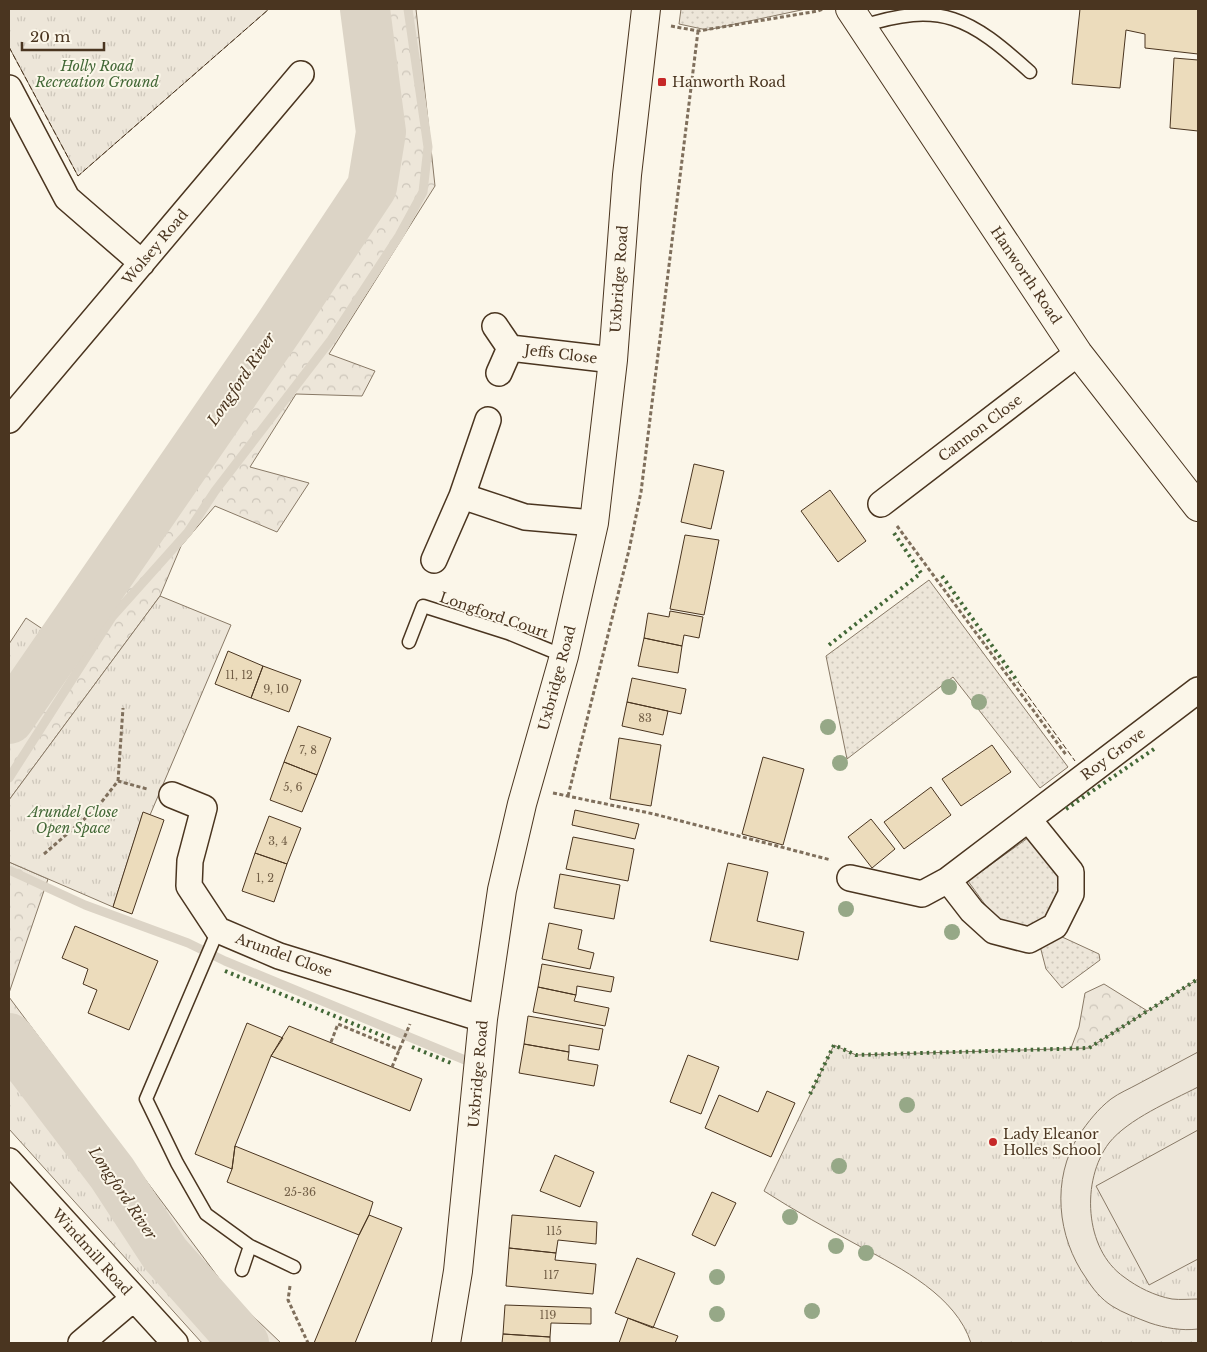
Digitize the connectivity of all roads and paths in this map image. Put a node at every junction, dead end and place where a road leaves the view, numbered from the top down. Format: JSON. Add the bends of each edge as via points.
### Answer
{"nodes":[{"id":1,"x":823,"y":9,"type":"edge"},
{"id":2,"x":646,"y":12,"type":"edge"},
{"id":3,"x":855,"y":18,"type":"edge"},
{"id":4,"x":698,"y":31,"type":"junction"},
{"id":5,"x":1030,"y":72,"type":"dead end"},
{"id":6,"x":301,"y":74,"type":"dead end"},
{"id":7,"x":9,"y":88,"type":"edge"},
{"id":8,"x":142,"y":263,"type":"junction"},
{"id":9,"x":496,"y":326,"type":"dead end"},
{"id":10,"x":510,"y":348,"type":"junction"},
{"id":11,"x":1078,"y":352,"type":"junction"},
{"id":12,"x":613,"y":360,"type":"junction"},
{"id":13,"x":499,"y":373,"type":"dead end"},
{"id":14,"x":9,"y":420,"type":"edge"},
{"id":15,"x":488,"y":420,"type":"dead end"},
{"id":16,"x":462,"y":496,"type":"junction"},
{"id":17,"x":881,"y":504,"type":"joint"},
{"id":18,"x":1198,"y":507,"type":"edge"},
{"id":19,"x":594,"y":523,"type":"junction"},
{"id":20,"x":434,"y":560,"type":"dead end"},
{"id":21,"x":409,"y":642,"type":"dead end"},
{"id":22,"x":564,"y":656,"type":"junction"},
{"id":23,"x":1198,"y":690,"type":"edge"},
{"id":24,"x":123,"y":708,"type":"dead end"},
{"id":25,"x":1082,"y":777,"type":"junction"},
{"id":26,"x":118,"y":781,"type":"junction"},
{"id":27,"x":551,"y":793,"type":"dead end"},
{"id":28,"x":172,"y":795,"type":"joint"},
{"id":29,"x":568,"y":796,"type":"junction"},
{"id":30,"x":1029,"y":820,"type":"junction"},
{"id":31,"x":44,"y":854,"type":"dead end"},
{"id":32,"x":850,"y":878,"type":"joint"},
{"id":33,"x":948,"y":880,"type":"junction"},
{"id":34,"x":215,"y":937,"type":"junction"},
{"id":35,"x":483,"y":1019,"type":"junction"},
{"id":36,"x":410,"y":1025,"type":"dead end"},
{"id":37,"x":331,"y":1042,"type":"dead end"},
{"id":38,"x":400,"y":1050,"type":"junction"},
{"id":39,"x":392,"y":1067,"type":"dead end"},
{"id":40,"x":9,"y":1161,"type":"edge"},
{"id":41,"x":250,"y":1246,"type":"junction"},
{"id":42,"x":294,"y":1267,"type":"joint"},
{"id":43,"x":242,"y":1270,"type":"dead end"},
{"id":44,"x":134,"y":1298,"type":"junction"},
{"id":45,"x":82,"y":1343,"type":"edge"},
{"id":46,"x":175,"y":1343,"type":"edge"},
{"id":47,"x":308,"y":1343,"type":"edge"},
{"id":48,"x":446,"y":1343,"type":"edge"}],
"edges":[{"from":1,"to":4,"type":"path"},
{"from":2,"to":4,"type":"path","via":[[662,18],[660,24]]},
{"from":2,"to":12,"type":"main road","name":"Uxbridge Road","via":[[627,174]]},
{"from":3,"to":5,"type":"lane","via":[[880,18],[920,9],[944,10],[966,19]]},
{"from":3,"to":11,"type":"main road","name":"Hanworth Road"},
{"from":4,"to":29,"type":"path","via":[[641,492]]},
{"from":6,"to":8,"type":"street","name":"Wolsey Road"},
{"from":7,"to":8,"type":"street","via":[[68,198]]},
{"from":8,"to":14,"type":"street","name":"Wolsey Road"},
{"from":9,"to":10,"type":"street","name":"Jeffs Close"},
{"from":10,"to":12,"type":"street","name":"Jeffs Close"},
{"from":10,"to":13,"type":"street","name":"Jeffs Close"},
{"from":11,"to":17,"type":"street","name":"Cannon Close"},
{"from":11,"to":18,"type":"main road","name":"Hanworth Road"},
{"from":12,"to":19,"type":"main road","name":"Uxbridge Road"},
{"from":15,"to":16,"type":"street"},
{"from":16,"to":19,"type":"street","via":[[524,517]]},
{"from":16,"to":20,"type":"street"},
{"from":17,"to":25,"type":"path"},
{"from":19,"to":22,"type":"main road","name":"Uxbridge Road"},
{"from":21,"to":22,"type":"lane","name":"Longford Court","via":[[423,606],[508,632]]},
{"from":22,"to":35,"type":"main road","name":"Uxbridge Road","via":[[522,804],[505,880]]},
{"from":23,"to":25,"type":"street","name":"Roy Grove"},
{"from":24,"to":26,"type":"path"},
{"from":25,"to":30,"type":"street","name":"Roy Grove"},
{"from":26,"to":28,"type":"path"},
{"from":26,"to":31,"type":"path","via":[[96,809]]},
{"from":27,"to":29,"type":"path"},
{"from":28,"to":34,"type":"street","name":"Arundel Close","via":[[204,808],[190,861],[189,886]]},
{"from":29,"to":32,"type":"path","via":[[654,814],[827,858],[851,870]]},
{"from":30,"to":33,"type":"street","name":"Roy Grove"},
{"from":30,"to":33,"type":"street","via":[[1071,872],[1071,894],[1055,926],[1029,940],[994,931],[972,911]]},
{"from":32,"to":33,"type":"street","name":"Roy Grove","via":[[922,894]]},
{"from":34,"to":35,"type":"street","name":"Arundel Close"},
{"from":34,"to":41,"type":"lane","via":[[146,1099],[176,1162],[206,1214]]},
{"from":35,"to":48,"type":"main road","name":"Uxbridge Road","via":[[458,1271]]},
{"from":36,"to":38,"type":"path"},
{"from":37,"to":38,"type":"path","via":[[338,1024]]},
{"from":38,"to":39,"type":"path"},
{"from":40,"to":44,"type":"street","name":"Windmill Road"},
{"from":41,"to":42,"type":"lane"},
{"from":41,"to":43,"type":"lane"},
{"from":42,"to":47,"type":"path","via":[[288,1300]]},
{"from":44,"to":45,"type":"street"},
{"from":44,"to":46,"type":"street","name":"Windmill Road"}]}
